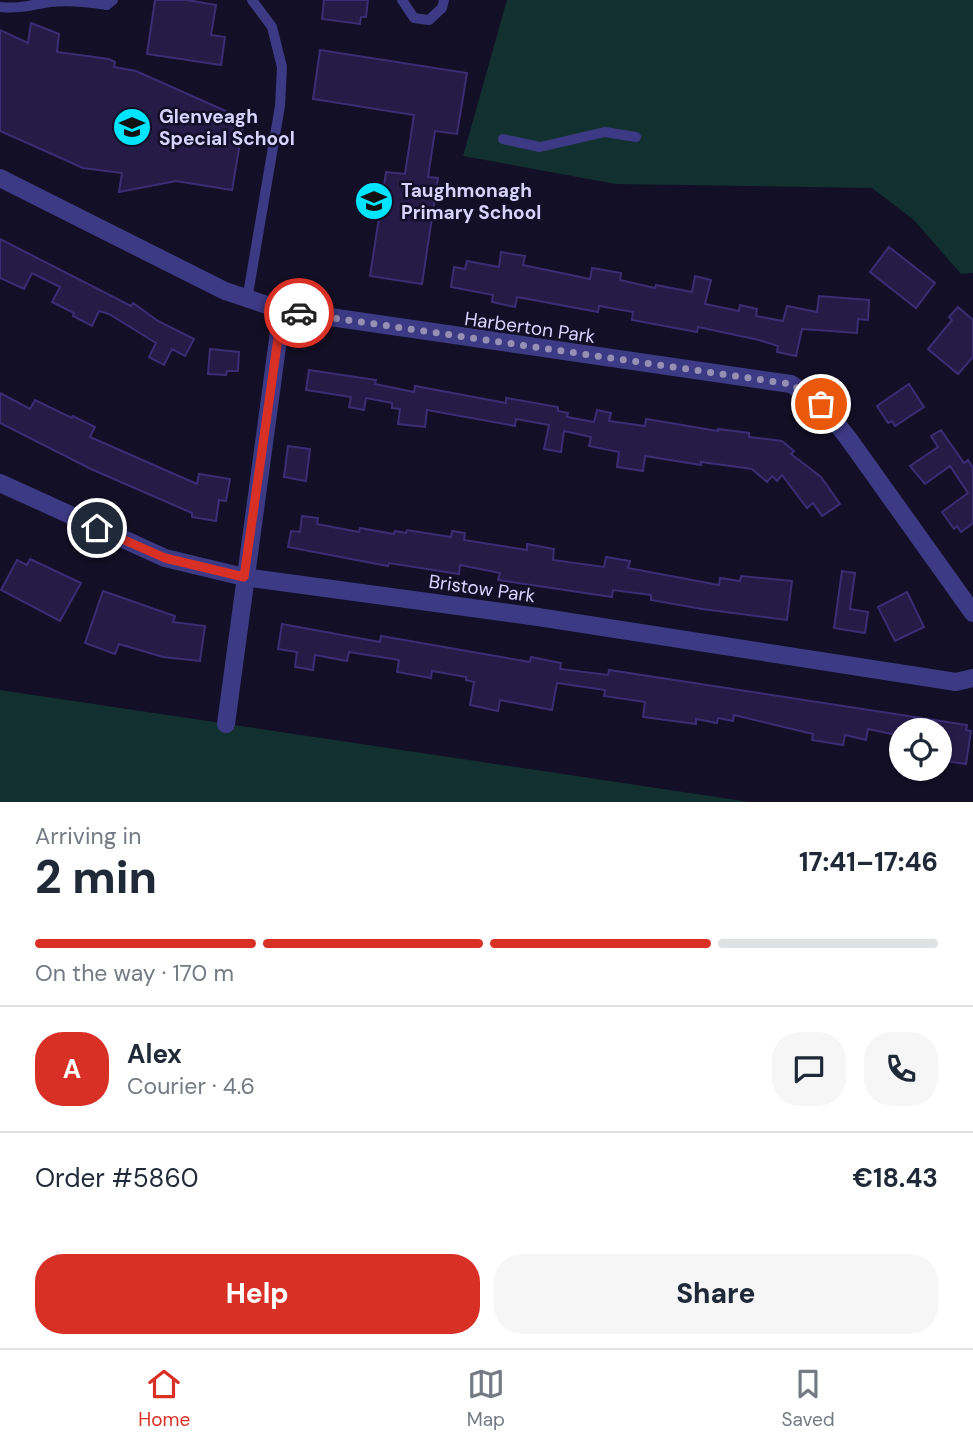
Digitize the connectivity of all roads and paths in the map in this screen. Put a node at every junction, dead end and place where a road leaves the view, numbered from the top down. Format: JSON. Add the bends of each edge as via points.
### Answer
{"nodes":[{"id":1,"x":113,"y":0,"type":"edge"},
{"id":2,"x":402,"y":0,"type":"edge"},
{"id":3,"x":444,"y":0,"type":"edge"},
{"id":4,"x":255,"y":1,"type":"edge"},
{"id":5,"x":0,"y":7,"type":"edge"},
{"id":6,"x":636,"y":137,"type":"dead end"},
{"id":7,"x":503,"y":139,"type":"dead end"},
{"id":8,"x":0,"y":178,"type":"edge"},
{"id":9,"x":247,"y":299,"type":"junction"},
{"id":10,"x":282,"y":310,"type":"junction"},
{"id":11,"x":0,"y":483,"type":"edge"},
{"id":12,"x":244,"y":577,"type":"junction"},
{"id":13,"x":973,"y":613,"type":"edge"},
{"id":14,"x":973,"y":678,"type":"edge"},
{"id":15,"x":226,"y":724,"type":"dead end"}],
"edges":[{"from":1,"to":5,"type":"lane","via":[[107,5],[80,1],[23,9]]},
{"from":2,"to":3,"type":"lane","via":[[414,18],[429,20]]},
{"from":4,"to":9,"type":"lane","via":[[272,27],[282,67],[280,106]]},
{"from":6,"to":7,"type":"lane","via":[[605,132],[540,147]]},
{"from":8,"to":9,"type":"street","name":"Harberton Park"},
{"from":9,"to":10,"type":"street","name":"Harberton Park"},
{"from":10,"to":12,"type":"street"},
{"from":10,"to":13,"type":"street","name":"Harberton Park","via":[[791,384],[828,412]]},
{"from":11,"to":12,"type":"street","name":"Bristow Park","via":[[165,558]]},
{"from":12,"to":14,"type":"street","name":"Bristow Park","via":[[956,682]]},
{"from":12,"to":15,"type":"street"}]}
